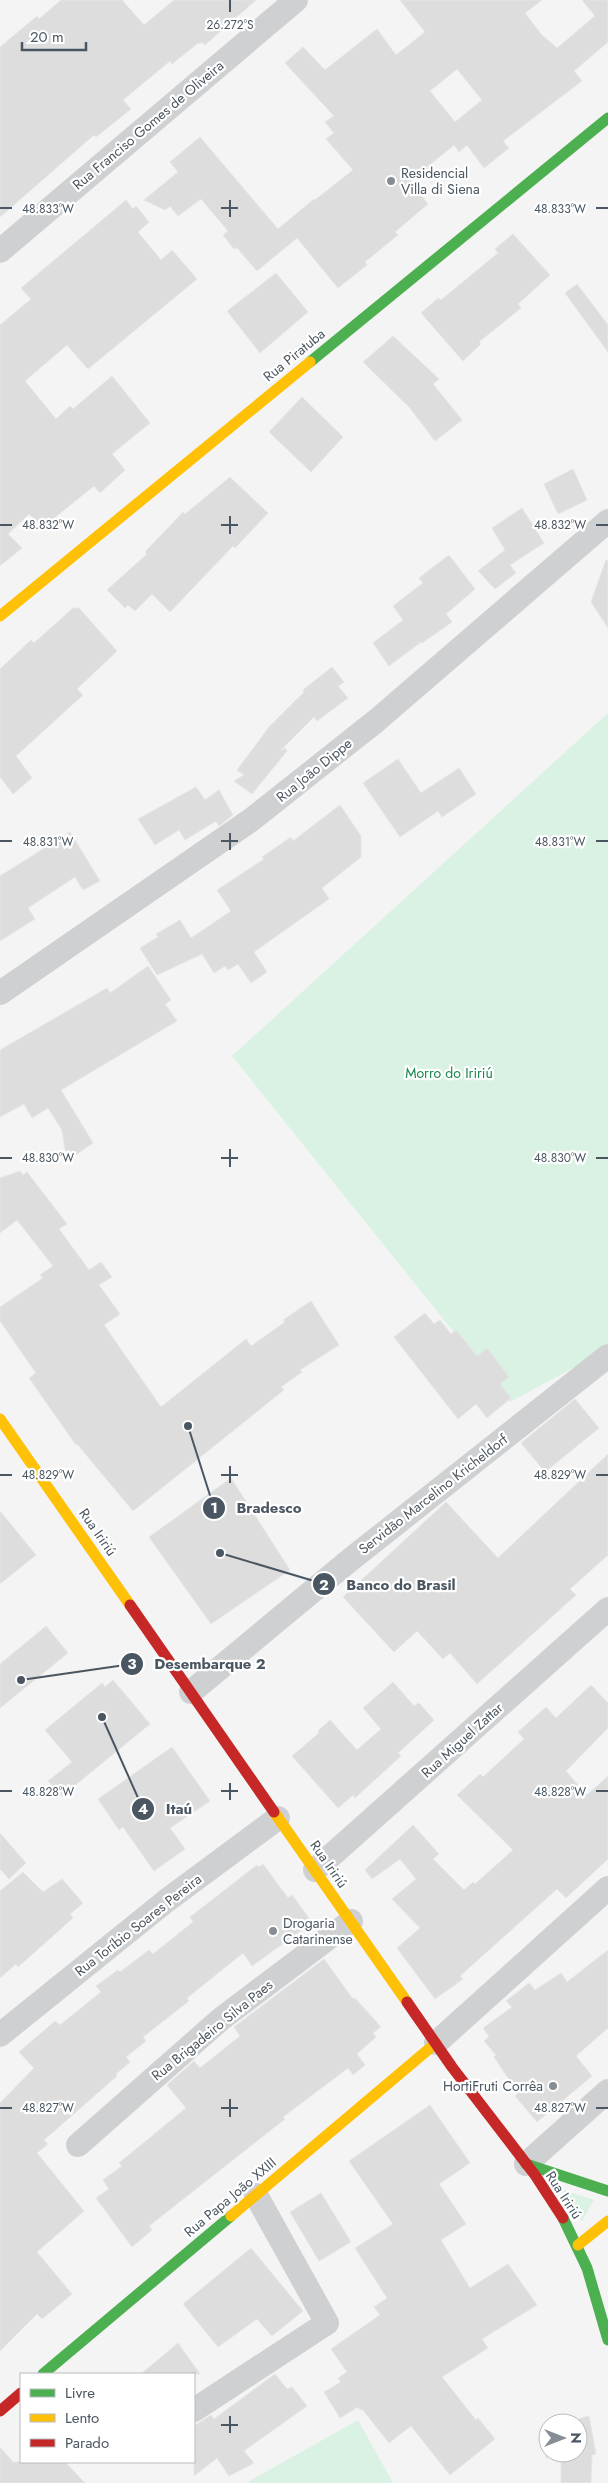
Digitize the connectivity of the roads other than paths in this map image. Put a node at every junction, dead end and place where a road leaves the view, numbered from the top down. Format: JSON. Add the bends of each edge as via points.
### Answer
{"nodes":[{"id":1,"x":296,"y":0,"type":"edge"},
{"id":2,"x":608,"y":118,"type":"edge"},
{"id":3,"x":0,"y":250,"type":"edge"},
{"id":4,"x":608,"y":521,"type":"edge"},
{"id":5,"x":0,"y":616,"type":"edge"},
{"id":6,"x":0,"y":993,"type":"edge"},
{"id":7,"x":608,"y":1356,"type":"edge"},
{"id":8,"x":0,"y":1419,"type":"edge"},
{"id":9,"x":608,"y":1609,"type":"edge"},
{"id":10,"x":191,"y":1692,"type":"junction"},
{"id":11,"x":278,"y":1818,"type":"junction"},
{"id":12,"x":315,"y":1870,"type":"junction"},
{"id":13,"x":608,"y":1888,"type":"edge"},
{"id":14,"x":351,"y":1921,"type":"junction"},
{"id":15,"x":0,"y":2035,"type":"edge"},
{"id":16,"x":436,"y":2043,"type":"junction"},
{"id":17,"x":608,"y":2091,"type":"edge"},
{"id":18,"x":78,"y":2145,"type":"dead end"},
{"id":19,"x":526,"y":2164,"type":"junction"},
{"id":20,"x":608,"y":2191,"type":"edge"},
{"id":21,"x":256,"y":2195,"type":"junction"},
{"id":22,"x":608,"y":2221,"type":"edge"},
{"id":23,"x":578,"y":2245,"type":"junction"},
{"id":24,"x":593,"y":2257,"type":"dead end"},
{"id":25,"x":608,"y":2340,"type":"edge"},
{"id":26,"x":44,"y":2373,"type":"edge"},
{"id":27,"x":20,"y":2394,"type":"edge"},
{"id":28,"x":195,"y":2409,"type":"edge"},
{"id":29,"x":0,"y":2411,"type":"edge"}],
"edges":[{"from":1,"to":3,"type":"street","name":"Rua Franciso Gomes de Oliveira"},
{"from":2,"to":5,"type":"main road","name":"Rua Piratuba"},
{"from":4,"to":6,"type":"street","name":"Rua João Dippe","via":[[376,721],[251,820]]},
{"from":7,"to":10,"type":"street","name":"Servidão Marcelino Kricheldorf","via":[[350,1560]]},
{"from":8,"to":10,"type":"main road","name":"Rua Iririú"},
{"from":9,"to":12,"type":"street","name":"Rua Miguel Zattar"},
{"from":10,"to":11,"type":"main road","name":"Rua Iririú"},
{"from":11,"to":12,"type":"main road","name":"Rua Iririú"},
{"from":11,"to":15,"type":"street","name":"Rua Toríbio Soares Pereira","via":[[166,1902]]},
{"from":12,"to":14,"type":"main road","name":"Rua Iririú"},
{"from":13,"to":16,"type":"street"},
{"from":14,"to":16,"type":"main road","name":"Rua Iririú"},
{"from":14,"to":18,"type":"street","name":"Rua Brigadeiro Silva Paes","via":[[221,2019]]},
{"from":16,"to":19,"type":"main road","name":"Rua Iririú"},
{"from":16,"to":21,"type":"main road","name":"Rua Papa João XXIII"},
{"from":17,"to":19,"type":"street"},
{"from":19,"to":20,"type":"main road"},
{"from":19,"to":23,"type":"main road","name":"Rua Iririú"},
{"from":21,"to":26,"type":"main road","name":"Rua Papa João XXIII"},
{"from":21,"to":28,"type":"street","via":[[327,2323]]},
{"from":22,"to":23,"type":"main road"},
{"from":23,"to":24,"type":"main road"},
{"from":23,"to":25,"type":"main road","name":"Rua Iririú"},
{"from":27,"to":29,"type":"main road"}]}
